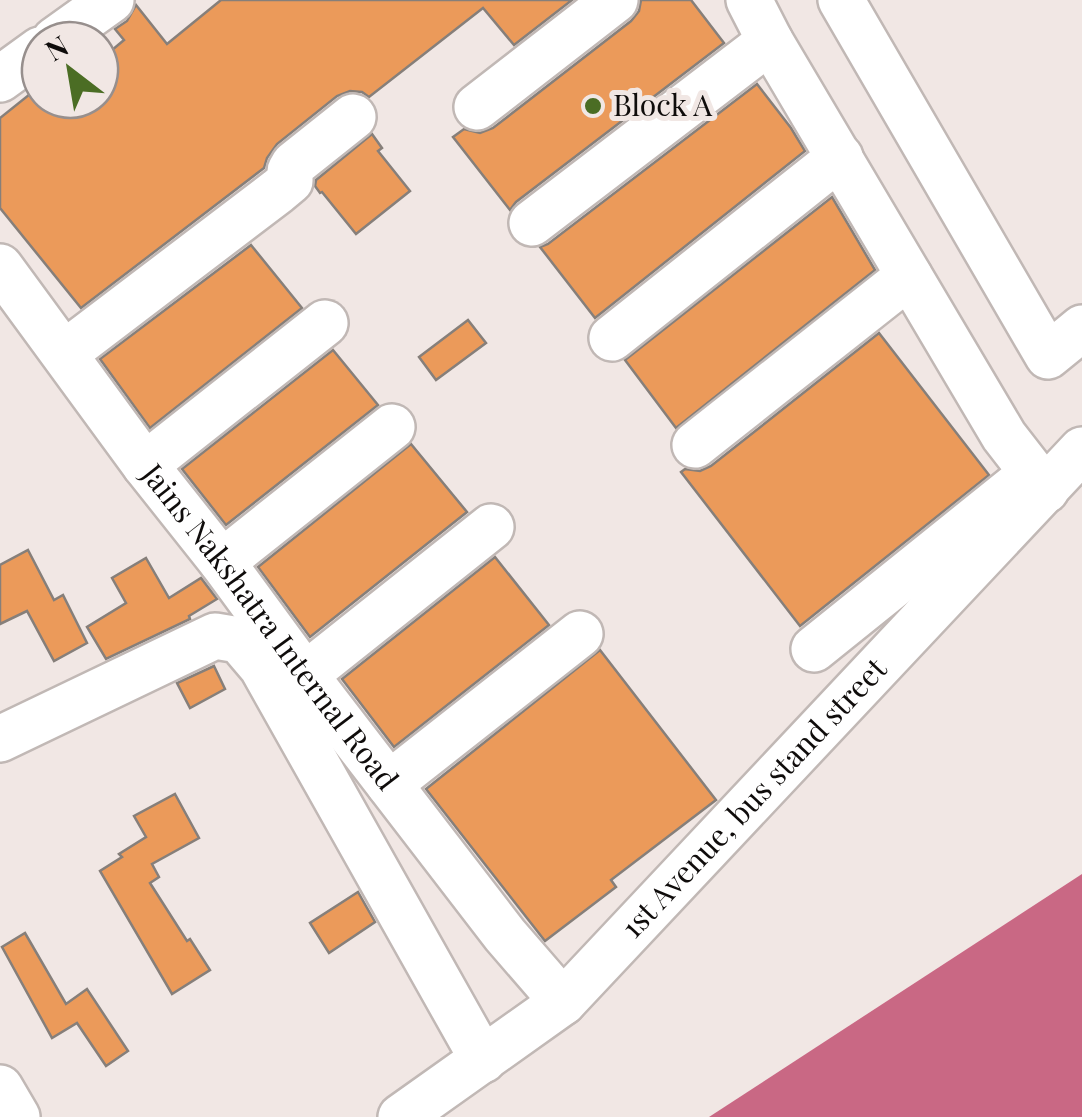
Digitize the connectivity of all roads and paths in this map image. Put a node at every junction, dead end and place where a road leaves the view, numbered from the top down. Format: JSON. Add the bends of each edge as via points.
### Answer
{"nodes":[{"id":1,"x":111,"y":0,"type":"edge"},
{"id":2,"x":615,"y":0,"type":"edge"},
{"id":3,"x":748,"y":0,"type":"edge"},
{"id":4,"x":841,"y":0,"type":"edge"},
{"id":5,"x":82,"y":20,"type":"edge"},
{"id":6,"x":770,"y":40,"type":"junction"},
{"id":7,"x":477,"y":106,"type":"dead end"},
{"id":8,"x":353,"y":117,"type":"dead end"},
{"id":9,"x":840,"y":157,"type":"junction"},
{"id":10,"x":532,"y":223,"type":"dead end"},
{"id":11,"x":0,"y":267,"type":"edge"},
{"id":12,"x":909,"y":276,"type":"junction"},
{"id":13,"x":325,"y":322,"type":"dead end"},
{"id":14,"x":1082,"y":328,"type":"edge"},
{"id":15,"x":612,"y":338,"type":"dead end"},
{"id":16,"x":65,"y":353,"type":"junction"},
{"id":17,"x":392,"y":427,"type":"dead end"},
{"id":18,"x":695,"y":445,"type":"dead end"},
{"id":19,"x":1082,"y":450,"type":"edge"},
{"id":20,"x":145,"y":466,"type":"junction"},
{"id":21,"x":1038,"y":481,"type":"junction"},
{"id":22,"x":491,"y":527,"type":"dead end"},
{"id":23,"x":222,"y":562,"type":"junction"},
{"id":24,"x":580,"y":634,"type":"dead end"},
{"id":25,"x":814,"y":649,"type":"dead end"},
{"id":26,"x":305,"y":676,"type":"junction"},
{"id":27,"x":0,"y":739,"type":"edge"},
{"id":28,"x":388,"y":784,"type":"junction"},
{"id":29,"x":733,"y":799,"type":"dead end"},
{"id":30,"x":550,"y":989,"type":"junction"},
{"id":31,"x":483,"y":1060,"type":"junction"},
{"id":32,"x":0,"y":1088,"type":"edge"},
{"id":33,"x":16,"y":1117,"type":"edge"},
{"id":34,"x":401,"y":1117,"type":"edge"}],
"edges":[{"from":1,"to":5,"type":"street"},
{"from":2,"to":7,"type":"street"},
{"from":3,"to":6,"type":"street"},
{"from":4,"to":14,"type":"street","via":[[1048,356]]},
{"from":6,"to":9,"type":"street"},
{"from":6,"to":10,"type":"street"},
{"from":8,"to":16,"type":"street","via":[[294,164],[278,191]]},
{"from":9,"to":12,"type":"street"},
{"from":9,"to":15,"type":"street"},
{"from":11,"to":16,"type":"street","name":"Jains Nakshatra Internal Road"},
{"from":12,"to":18,"type":"street"},
{"from":12,"to":21,"type":"street"},
{"from":13,"to":20,"type":"street"},
{"from":16,"to":20,"type":"street","name":"Jains Nakshatra Internal Road"},
{"from":17,"to":23,"type":"street"},
{"from":19,"to":21,"type":"street","name":"1st Avenue, bus stand street"},
{"from":20,"to":23,"type":"street","name":"Jains Nakshatra Internal Road"},
{"from":21,"to":25,"type":"street"},
{"from":21,"to":30,"type":"street","name":"1st Avenue, bus stand street"},
{"from":22,"to":26,"type":"street"},
{"from":23,"to":26,"type":"street","name":"Jains Nakshatra Internal Road"},
{"from":24,"to":28,"type":"street"},
{"from":26,"to":28,"type":"street","name":"Jains Nakshatra Internal Road"},
{"from":27,"to":31,"type":"street","via":[[214,636],[239,640],[262,667]]},
{"from":28,"to":30,"type":"street","name":"Jains Nakshatra Internal Road"},
{"from":29,"to":30,"type":"street"},
{"from":30,"to":31,"type":"street","name":"1st Avenue, bus stand street"},
{"from":31,"to":34,"type":"street","name":"1st Avenue, bus stand street"},
{"from":32,"to":33,"type":"street"}]}
